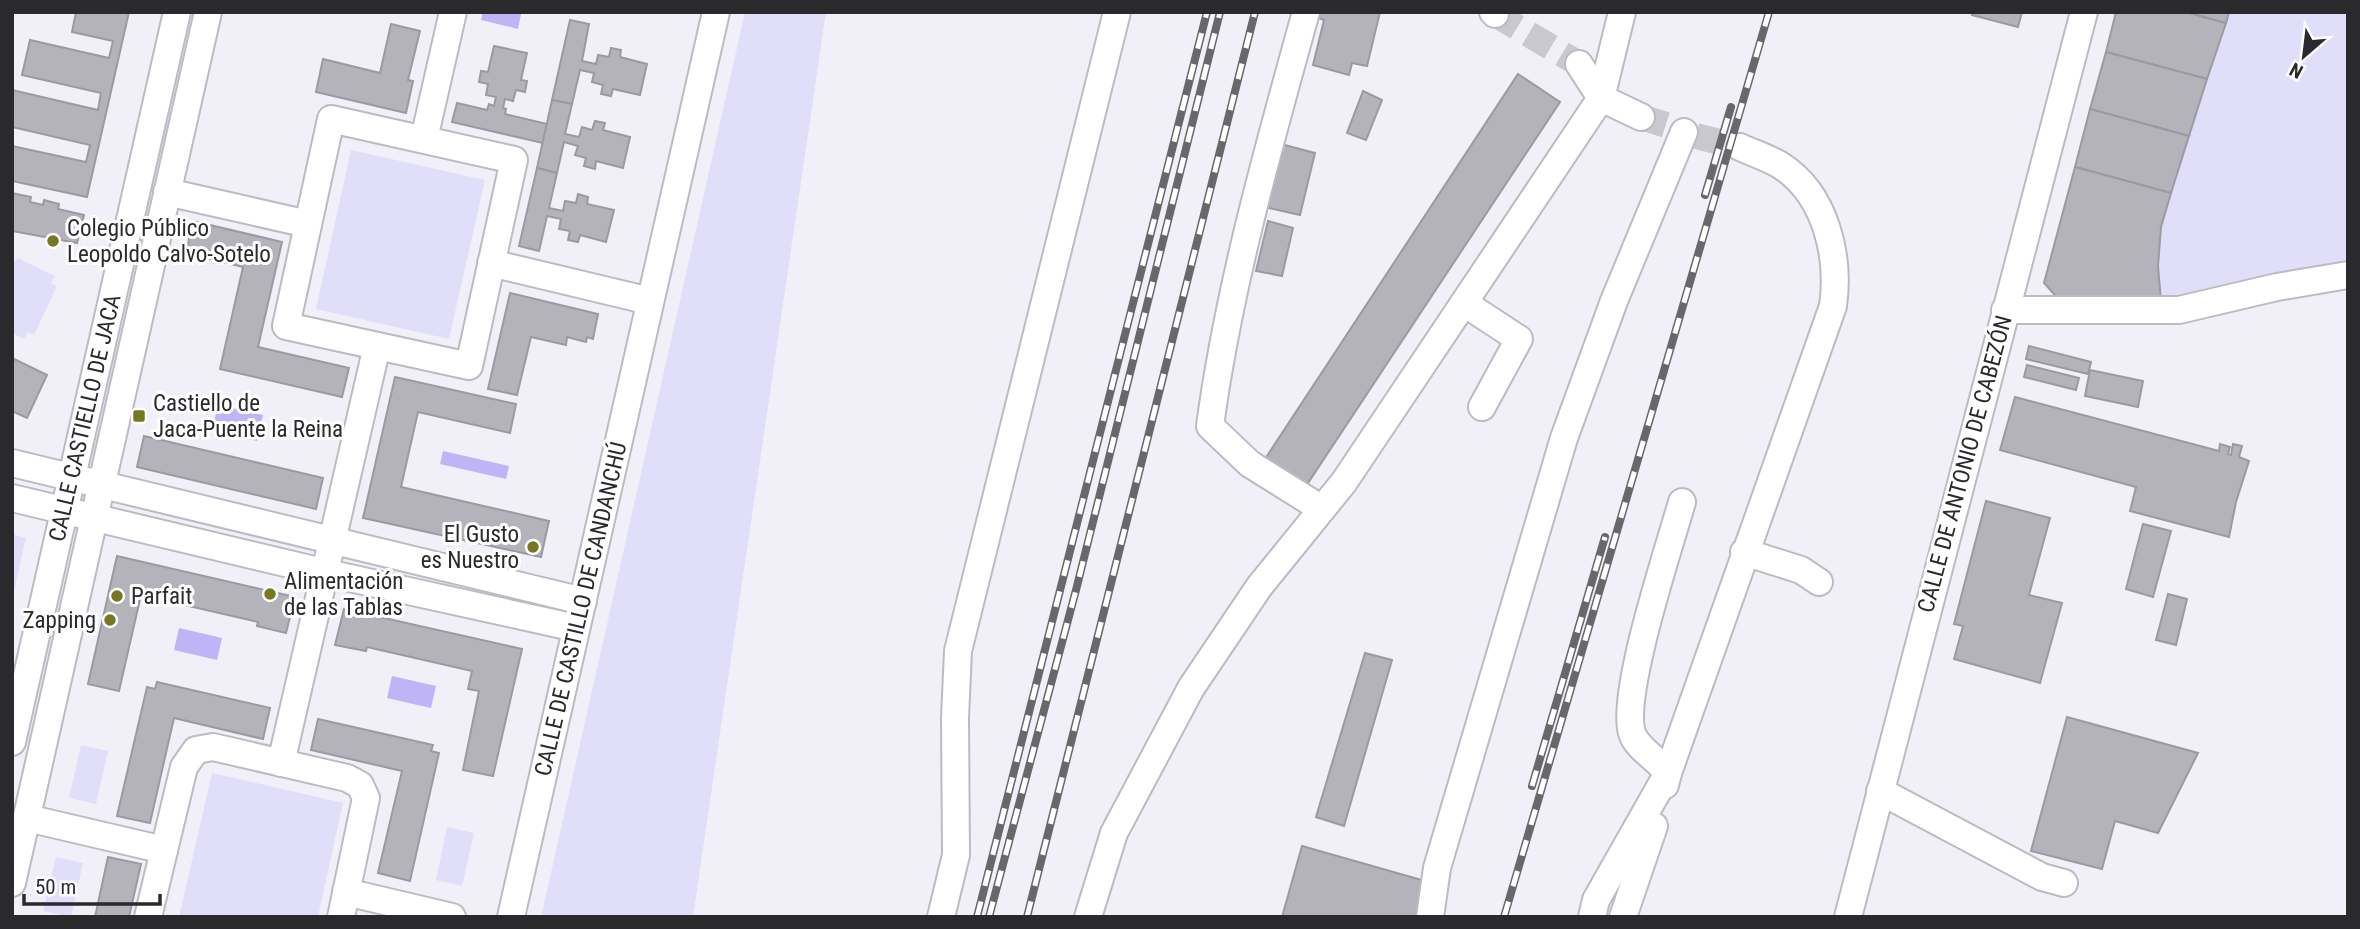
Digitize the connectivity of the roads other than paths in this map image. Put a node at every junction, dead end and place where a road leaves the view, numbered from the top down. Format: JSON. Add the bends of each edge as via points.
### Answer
{"nodes":[{"id":1,"x":177,"y":12,"type":"edge"},
{"id":2,"x":208,"y":12,"type":"edge"},
{"id":3,"x":453,"y":12,"type":"edge"},
{"id":4,"x":716,"y":12,"type":"edge"},
{"id":5,"x":1117,"y":12,"type":"edge"},
{"id":6,"x":1306,"y":12,"type":"edge"},
{"id":7,"x":1622,"y":12,"type":"edge"},
{"id":8,"x":2084,"y":12,"type":"edge"},
{"id":9,"x":1579,"y":64,"type":"tunnel mouth"},
{"id":10,"x":1601,"y":98,"type":"junction"},
{"id":11,"x":1641,"y":117,"type":"tunnel mouth"},
{"id":12,"x":1684,"y":131,"type":"dead end"},
{"id":13,"x":424,"y":139,"type":"junction"},
{"id":14,"x":1740,"y":147,"type":"tunnel mouth"},
{"id":15,"x":167,"y":192,"type":"junction"},
{"id":16,"x":308,"y":223,"type":"junction"},
{"id":17,"x":491,"y":263,"type":"junction"},
{"id":18,"x":2348,"y":275,"type":"edge"},
{"id":19,"x":650,"y":301,"type":"junction"},
{"id":20,"x":1464,"y":303,"type":"junction"},
{"id":21,"x":2005,"y":310,"type":"junction"},
{"id":22,"x":377,"y":346,"type":"junction"},
{"id":23,"x":1482,"y":407,"type":"dead end"},
{"id":24,"x":12,"y":463,"type":"edge"},
{"id":25,"x":72,"y":479,"type":"junction"},
{"id":26,"x":102,"y":486,"type":"junction"},
{"id":27,"x":12,"y":498,"type":"edge"},
{"id":28,"x":1682,"y":502,"type":"dead end"},
{"id":29,"x":1322,"y":509,"type":"junction"},
{"id":30,"x":65,"y":512,"type":"junction"},
{"id":31,"x":94,"y":519,"type":"junction"},
{"id":32,"x":334,"y":540,"type":"junction"},
{"id":33,"x":1744,"y":552,"type":"junction"},
{"id":34,"x":327,"y":573,"type":"junction"},
{"id":35,"x":1819,"y":582,"type":"dead end"},
{"id":36,"x":583,"y":601,"type":"junction"},
{"id":37,"x":576,"y":628,"type":"junction"},
{"id":38,"x":12,"y":742,"type":"edge"},
{"id":39,"x":281,"y":763,"type":"junction"},
{"id":40,"x":1668,"y":773,"type":"junction"},
{"id":41,"x":1880,"y":791,"type":"junction"},
{"id":42,"x":27,"y":818,"type":"junction"},
{"id":43,"x":164,"y":849,"type":"junction"},
{"id":44,"x":12,"y":883,"type":"edge"},
{"id":45,"x":2064,"y":883,"type":"dead end"},
{"id":46,"x":344,"y":904,"type":"edge"},
{"id":47,"x":148,"y":917,"type":"edge"},
{"id":48,"x":452,"y":917,"type":"edge"},
{"id":49,"x":511,"y":917,"type":"edge"},
{"id":50,"x":941,"y":917,"type":"edge"},
{"id":51,"x":1088,"y":917,"type":"edge"},
{"id":52,"x":1430,"y":917,"type":"edge"},
{"id":53,"x":1592,"y":917,"type":"edge"},
{"id":54,"x":1623,"y":917,"type":"edge"},
{"id":55,"x":1847,"y":917,"type":"edge"}],
"edges":[{"from":1,"to":25,"type":"street","name":"CALLE CASTIELLO DE JACA"},
{"from":2,"to":15,"type":"street","name":"CALLE CASTIELLO DE JACA"},
{"from":3,"to":13,"type":"street"},
{"from":4,"to":19,"type":"street","name":"CALLE DE CASTILLO DE CANDANCHÚ"},
{"from":5,"to":50,"type":"street","via":[[958,651],[956,855]]},
{"from":6,"to":29,"type":"street","via":[[1220,349],[1210,426],[1250,464]]},
{"from":7,"to":10,"type":"street"},
{"from":8,"to":21,"type":"street","name":"CALLE DE ANTONIO DE CABEZÓN"},
{"from":9,"to":10,"type":"street"},
{"from":10,"to":11,"type":"street"},
{"from":10,"to":20,"type":"street"},
{"from":12,"to":52,"type":"street","via":[[1609,313],[1564,438],[1437,869]]},
{"from":13,"to":16,"type":"street","via":[[331,119]]},
{"from":13,"to":17,"type":"street","via":[[514,160]]},
{"from":14,"to":33,"type":"street","via":[[1781,166],[1813,198],[1834,257],[1836,283],[1833,306]]},
{"from":15,"to":16,"type":"street"},
{"from":15,"to":26,"type":"street","name":"CALLE CASTIELLO DE JACA"},
{"from":16,"to":22,"type":"street","via":[[286,326]]},
{"from":17,"to":19,"type":"street"},
{"from":17,"to":22,"type":"street","via":[[468,366]]},
{"from":18,"to":21,"type":"street","via":[[2179,310]]},
{"from":19,"to":36,"type":"street","name":"CALLE DE CASTILLO DE CANDANCHÚ"},
{"from":20,"to":23,"type":"street","via":[[1519,339]]},
{"from":20,"to":29,"type":"street","via":[[1358,463]]},
{"from":21,"to":41,"type":"street","name":"CALLE DE ANTONIO DE CABEZÓN"},
{"from":22,"to":32,"type":"street"},
{"from":24,"to":25,"type":"street"},
{"from":25,"to":26,"type":"street"},
{"from":25,"to":30,"type":"street","name":"CALLE CASTIELLO DE JACA"},
{"from":26,"to":31,"type":"street","name":"CALLE CASTIELLO DE JACA"},
{"from":26,"to":32,"type":"street"},
{"from":27,"to":30,"type":"street"},
{"from":28,"to":40,"type":"street","via":[[1637,662],[1630,724],[1633,737]]},
{"from":29,"to":51,"type":"street","via":[[1259,586],[1191,688],[1114,833]]},
{"from":30,"to":31,"type":"street"},
{"from":30,"to":38,"type":"street","name":"CALLE CASTIELLO DE JACA"},
{"from":31,"to":34,"type":"street"},
{"from":31,"to":42,"type":"street","name":"CALLE CASTIELLO DE JACA"},
{"from":32,"to":34,"type":"street"},
{"from":32,"to":36,"type":"street"},
{"from":33,"to":35,"type":"street","via":[[1801,570]]},
{"from":33,"to":40,"type":"street"},
{"from":34,"to":37,"type":"street"},
{"from":34,"to":39,"type":"street"},
{"from":36,"to":37,"type":"street","name":"CALLE DE CASTILLO DE CANDANCHÚ"},
{"from":37,"to":49,"type":"street","name":"CALLE DE CASTILLO DE CANDANCHÚ"},
{"from":39,"to":43,"type":"street","via":[[213,747],[196,750],[184,766]]},
{"from":39,"to":46,"type":"street","via":[[347,778],[360,785],[366,798]]},
{"from":40,"to":53,"type":"street","via":[[1603,888]]},
{"from":40,"to":54,"type":"street"},
{"from":41,"to":45,"type":"street","via":[[2042,877]]},
{"from":41,"to":55,"type":"street","name":"CALLE DE ANTONIO DE CABEZÓN"},
{"from":42,"to":43,"type":"street"},
{"from":42,"to":44,"type":"street","name":"CALLE CASTIELLO DE JACA"},
{"from":43,"to":47,"type":"street"},
{"from":46,"to":48,"type":"street"}]}
